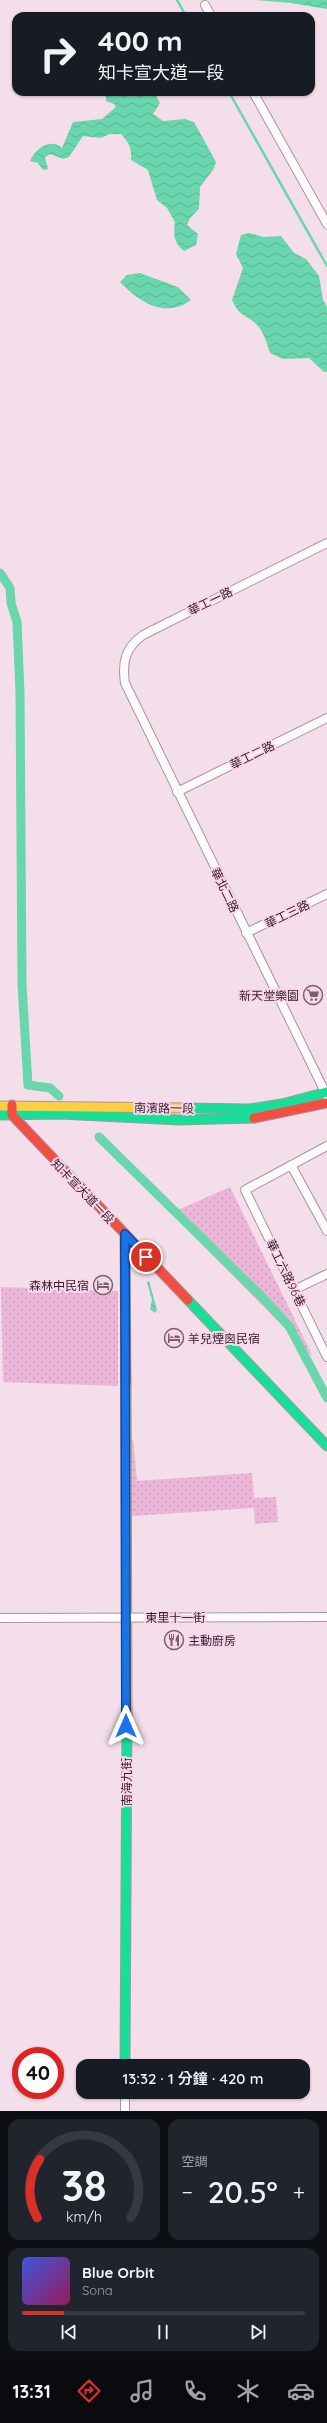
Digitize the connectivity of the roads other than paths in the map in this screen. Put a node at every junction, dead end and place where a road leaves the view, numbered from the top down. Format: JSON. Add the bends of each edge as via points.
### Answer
{"nodes":[{"id":1,"x":205,"y":5,"type":"dead end"},
{"id":2,"x":209,"y":12,"type":"edge"},
{"id":3,"x":256,"y":96,"type":"edge"},
{"id":4,"x":327,"y":224,"type":"edge"},
{"id":5,"x":327,"y":543,"type":"edge"},
{"id":6,"x":125,"y":683,"type":"joint"},
{"id":7,"x":327,"y":718,"type":"edge"},
{"id":8,"x":177,"y":792,"type":"junction"},
{"id":9,"x":327,"y":894,"type":"edge"},
{"id":10,"x":246,"y":933,"type":"junction"},
{"id":11,"x":324,"y":1079,"type":"edge"},
{"id":12,"x":326,"y":1094,"type":"edge"},
{"id":13,"x":327,"y":1102,"type":"edge"},
{"id":14,"x":0,"y":1106,"type":"edge"},
{"id":15,"x":12,"y":1110,"type":"junction"},
{"id":16,"x":0,"y":1115,"type":"edge"},
{"id":17,"x":327,"y":1146,"type":"edge"},
{"id":18,"x":291,"y":1165,"type":"junction"},
{"id":19,"x":327,"y":1231,"type":"edge"},
{"id":20,"x":125,"y":1234,"type":"junction"},
{"id":21,"x":327,"y":1274,"type":"edge"},
{"id":22,"x":294,"y":1290,"type":"junction"},
{"id":23,"x":327,"y":1357,"type":"edge"},
{"id":24,"x":327,"y":1446,"type":"edge"},
{"id":25,"x":327,"y":1617,"type":"edge"},
{"id":26,"x":0,"y":1618,"type":"edge"},
{"id":27,"x":127,"y":1618,"type":"junction"},
{"id":28,"x":125,"y":2059,"type":"edge"},
{"id":29,"x":125,"y":2099,"type":"edge"},
{"id":30,"x":125,"y":2111,"type":"edge"}],
"edges":[{"from":1,"to":2,"type":"street"},
{"from":3,"to":4,"type":"street"},
{"from":5,"to":6,"type":"street","name":"華工一路","via":[[143,636],[126,652],[123,668]]},
{"from":6,"to":8,"type":"street","name":"華北二路"},
{"from":7,"to":8,"type":"street","name":"華工二路"},
{"from":8,"to":10,"type":"street","name":"華北二路"},
{"from":9,"to":10,"type":"street","name":"華工三路"},
{"from":10,"to":11,"type":"street","name":"華北二路"},
{"from":11,"to":12,"type":"street","name":"華北二路"},
{"from":12,"to":15,"type":"street","name":"南濱路一段","via":[[249,1108]]},
{"from":13,"to":15,"type":"street","name":"南濱路一段","via":[[276,1115],[241,1119],[196,1120]]},
{"from":14,"to":15,"type":"street","name":"南濱路一段"},
{"from":15,"to":16,"type":"street","name":"南濱路一段"},
{"from":15,"to":20,"type":"street","name":"知卡宣大道一段"},
{"from":17,"to":18,"type":"street"},
{"from":18,"to":19,"type":"street"},
{"from":18,"to":22,"type":"street","name":"華工六路96巷","via":[[245,1190]]},
{"from":20,"to":24,"type":"street","name":"知卡宣大道一段"},
{"from":20,"to":27,"type":"street","name":"南海九街"},
{"from":21,"to":22,"type":"street"},
{"from":22,"to":23,"type":"street","name":"華工六路96巷"},
{"from":25,"to":27,"type":"street","name":"東里十一街"},
{"from":26,"to":27,"type":"street","name":"東里十一街"},
{"from":27,"to":28,"type":"street","name":"南海九街"},
{"from":29,"to":30,"type":"street"}]}
